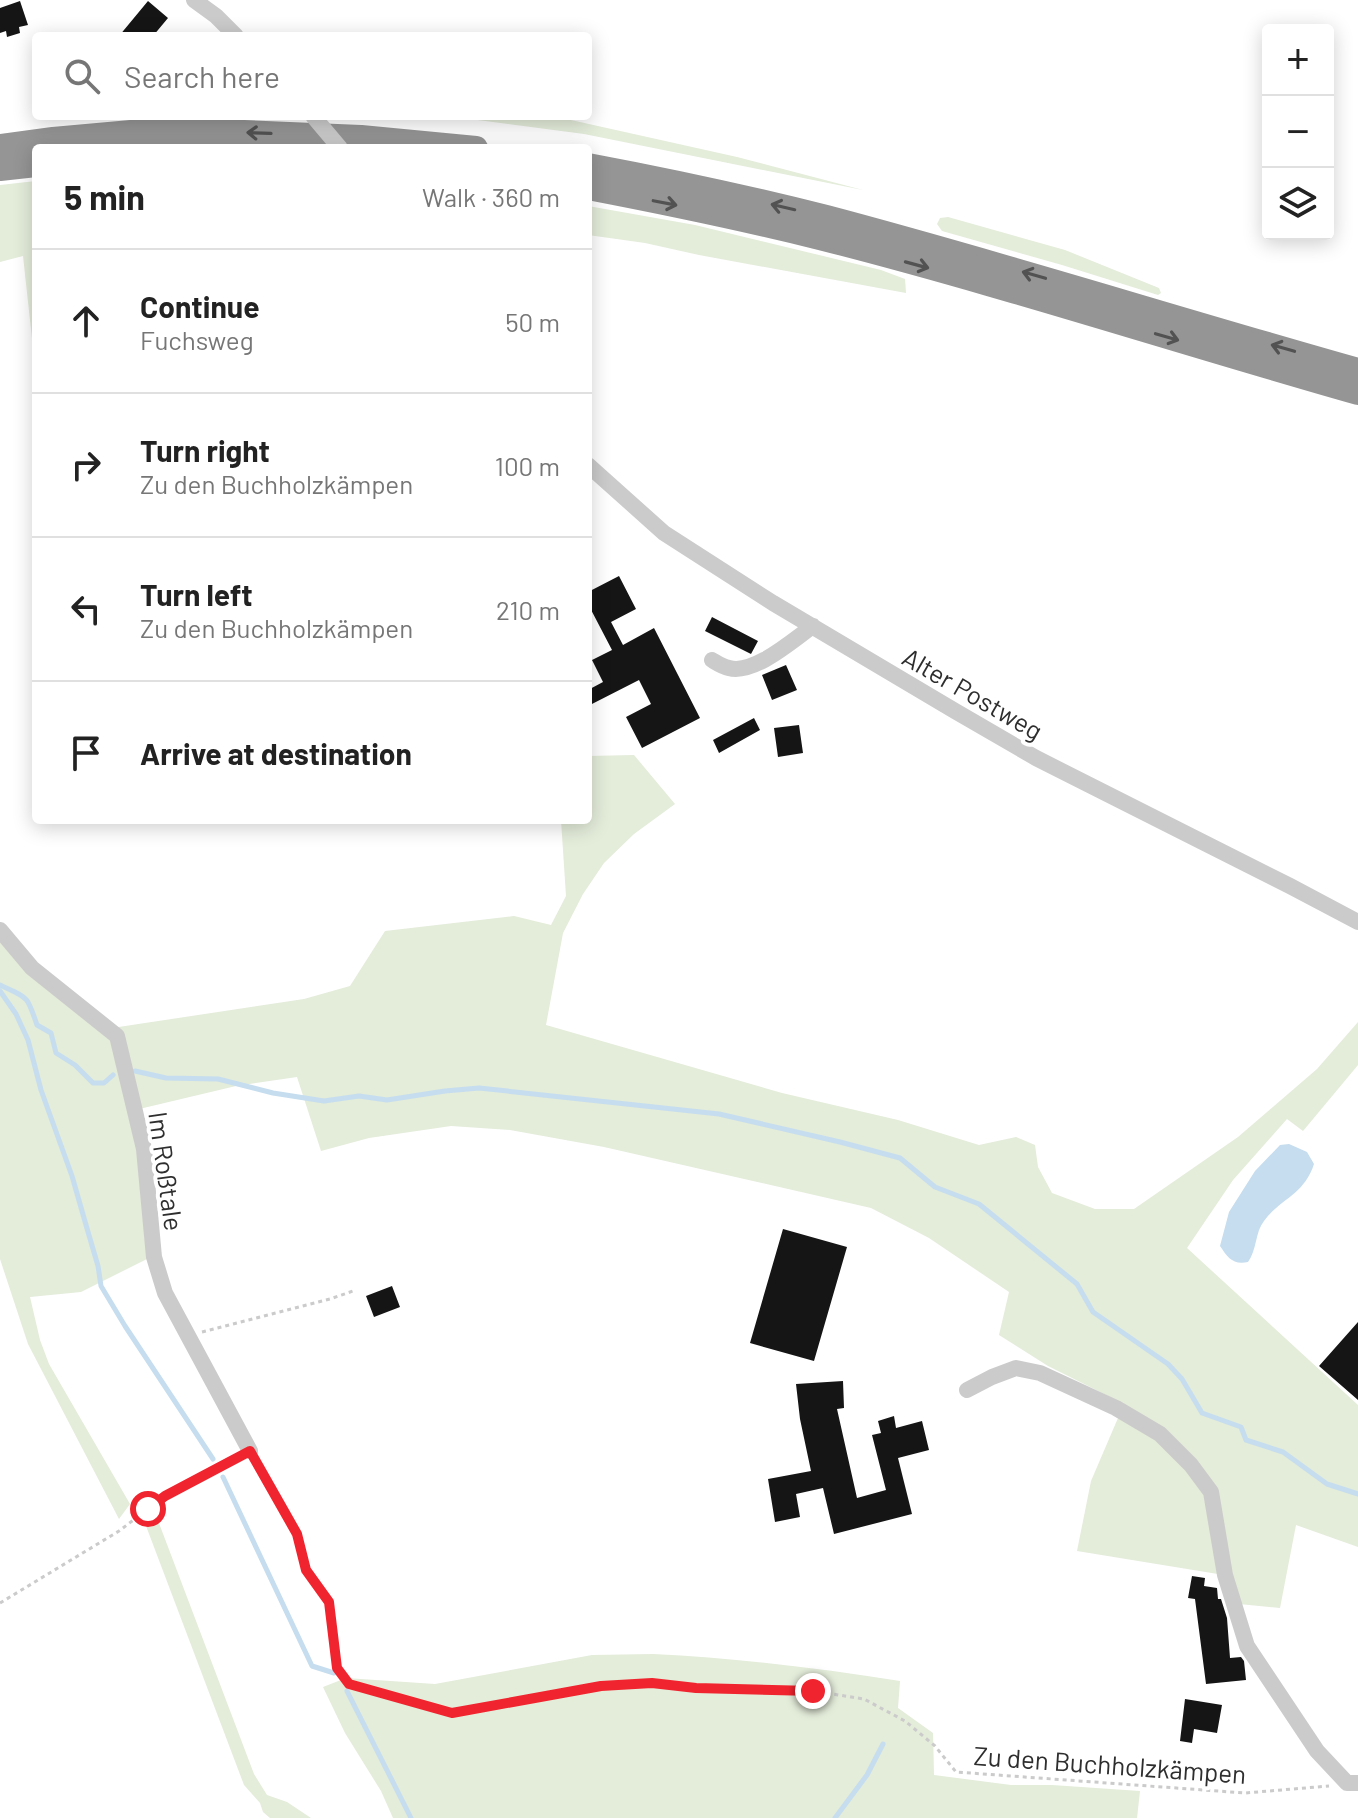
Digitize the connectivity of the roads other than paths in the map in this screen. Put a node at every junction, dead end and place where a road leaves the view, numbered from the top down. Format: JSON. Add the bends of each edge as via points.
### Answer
{"nodes":[{"id":1,"x":194,"y":0,"type":"edge"},
{"id":2,"x":232,"y":32,"type":"edge"},
{"id":3,"x":316,"y":120,"type":"edge"},
{"id":4,"x":337,"y":144,"type":"edge"},
{"id":5,"x":434,"y":144,"type":"edge"},
{"id":6,"x":0,"y":146,"type":"edge"},
{"id":7,"x":32,"y":165,"type":"edge"},
{"id":8,"x":592,"y":166,"type":"edge"},
{"id":9,"x":0,"y":169,"type":"edge"},
{"id":10,"x":592,"y":189,"type":"edge"},
{"id":11,"x":1358,"y":370,"type":"edge"},
{"id":12,"x":1358,"y":393,"type":"edge"},
{"id":13,"x":592,"y":469,"type":"edge"},
{"id":14,"x":813,"y":626,"type":"junction"},
{"id":15,"x":712,"y":660,"type":"dead end"},
{"id":16,"x":1358,"y":922,"type":"edge"},
{"id":17,"x":0,"y":930,"type":"edge"},
{"id":18,"x":967,"y":1390,"type":"dead end"},
{"id":19,"x":250,"y":1451,"type":"road end"},
{"id":20,"x":1352,"y":1783,"type":"edge"}],
"edges":[{"from":1,"to":2,"type":"street"},
{"from":3,"to":4,"type":"street","bridge":true},
{"from":5,"to":6,"type":"highway","one_way":true,"via":[[244,132],[131,132]]},
{"from":7,"to":9,"type":"highway"},
{"from":11,"to":8,"type":"highway","one_way":true,"via":[[838,220]]},
{"from":10,"to":12,"type":"highway","one_way":true,"via":[[820,238]]},
{"from":13,"to":14,"type":"street","name":"Alter Postweg","via":[[664,533]]},
{"from":14,"to":15,"type":"street","via":[[746,668],[731,669]]},
{"from":14,"to":16,"type":"street","name":"Alter Postweg","via":[[1036,758]]},
{"from":17,"to":19,"type":"street","name":"Im Roßtale","via":[[32,968],[117,1036],[144,1149],[154,1257],[165,1293]]},
{"from":18,"to":20,"type":"street","via":[[1016,1368],[1040,1373],[1160,1434],[1191,1465],[1211,1492],[1225,1575],[1247,1646],[1317,1751]]}]}
